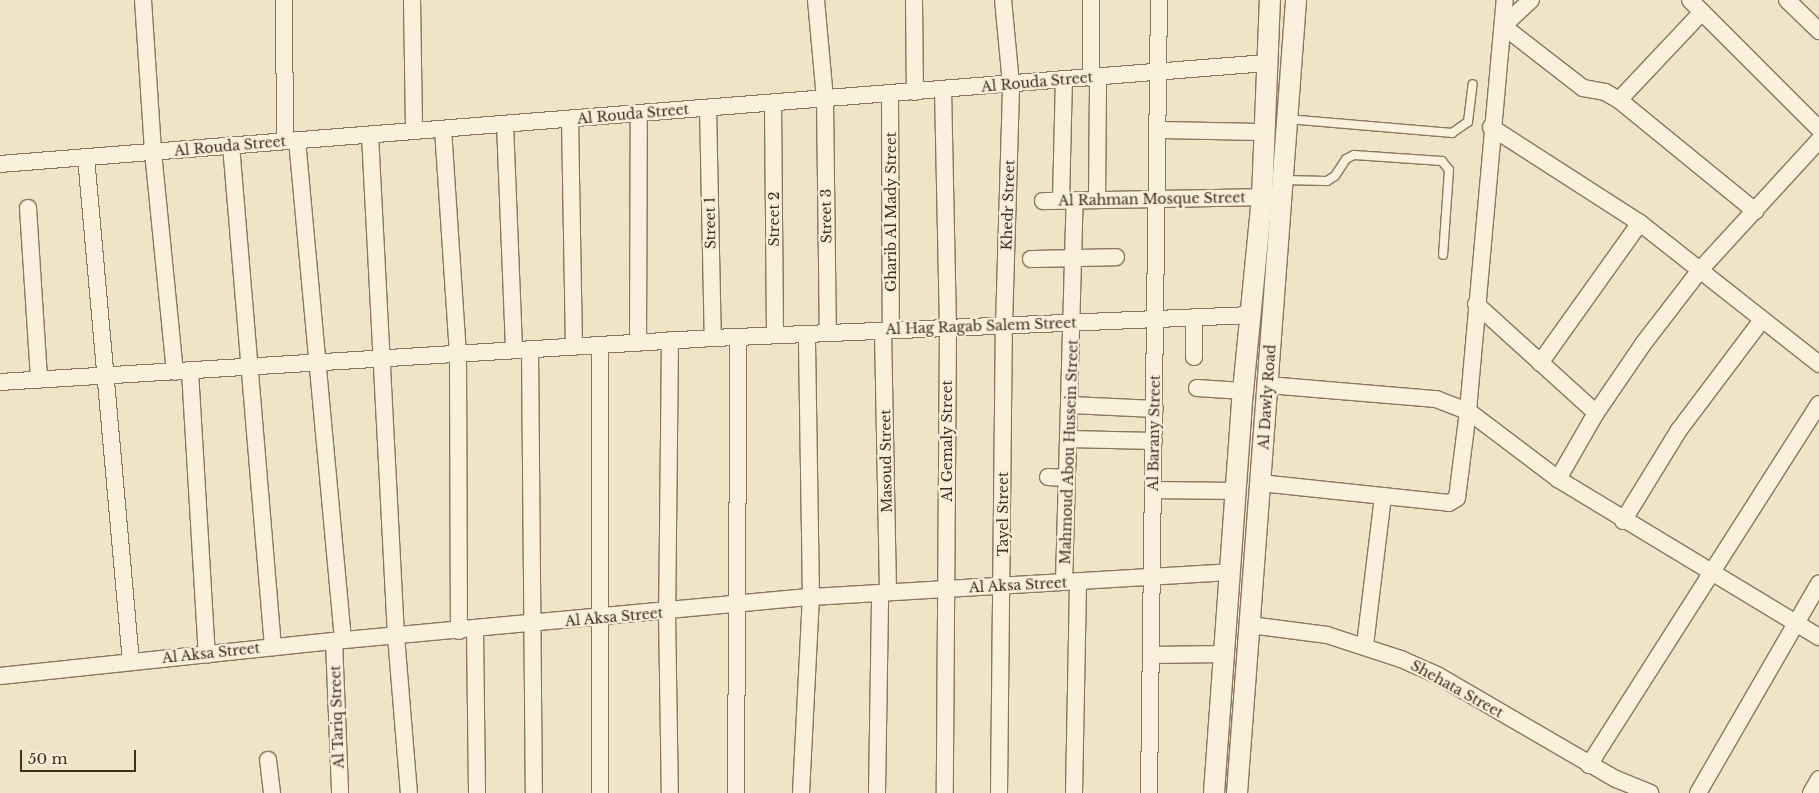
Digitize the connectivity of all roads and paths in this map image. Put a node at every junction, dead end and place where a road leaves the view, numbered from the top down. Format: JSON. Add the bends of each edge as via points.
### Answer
{"nodes":[{"id":1,"x":143,"y":0,"type":"edge"},
{"id":2,"x":284,"y":0,"type":"edge"},
{"id":3,"x":412,"y":0,"type":"edge"},
{"id":4,"x":816,"y":0,"type":"edge"},
{"id":5,"x":914,"y":0,"type":"edge"},
{"id":6,"x":1003,"y":0,"type":"edge"},
{"id":7,"x":1091,"y":0,"type":"edge"},
{"id":8,"x":1159,"y":0,"type":"edge"},
{"id":9,"x":1270,"y":0,"type":"edge"},
{"id":10,"x":1296,"y":0,"type":"edge"},
{"id":11,"x":1505,"y":0,"type":"edge"},
{"id":12,"x":1530,"y":0,"type":"edge"},
{"id":13,"x":1787,"y":0,"type":"edge"},
{"id":14,"x":1696,"y":4,"type":"edge"},
{"id":15,"x":1816,"y":24,"type":"edge"},
{"id":16,"x":1503,"y":26,"type":"junction"},
{"id":17,"x":1267,"y":63,"type":"junction"},
{"id":18,"x":1159,"y":72,"type":"junction"},
{"id":19,"x":1095,"y":77,"type":"junction"},
{"id":20,"x":1064,"y":80,"type":"junction"},
{"id":21,"x":1011,"y":84,"type":"junction"},
{"id":22,"x":1472,"y":84,"type":"dead end"},
{"id":23,"x":944,"y":89,"type":"junction"},
{"id":24,"x":915,"y":92,"type":"junction"},
{"id":25,"x":890,"y":93,"type":"junction"},
{"id":26,"x":824,"y":98,"type":"junction"},
{"id":27,"x":1619,"y":100,"type":"junction"},
{"id":28,"x":774,"y":103,"type":"junction"},
{"id":29,"x":708,"y":108,"type":"junction"},
{"id":30,"x":639,"y":114,"type":"junction"},
{"id":31,"x":570,"y":119,"type":"junction"},
{"id":32,"x":1287,"y":119,"type":"junction"},
{"id":33,"x":505,"y":124,"type":"junction"},
{"id":34,"x":1491,"y":128,"type":"junction"},
{"id":35,"x":443,"y":129,"type":"junction"},
{"id":36,"x":1158,"y":130,"type":"junction"},
{"id":37,"x":1819,"y":130,"type":"edge"},
{"id":38,"x":414,"y":131,"type":"junction"},
{"id":39,"x":1264,"y":132,"type":"junction"},
{"id":40,"x":370,"y":135,"type":"junction"},
{"id":41,"x":1819,"y":140,"type":"edge"},
{"id":42,"x":291,"y":141,"type":"junction"},
{"id":43,"x":231,"y":146,"type":"junction"},
{"id":44,"x":153,"y":152,"type":"junction"},
{"id":45,"x":86,"y":157,"type":"junction"},
{"id":46,"x":0,"y":164,"type":"edge"},
{"id":47,"x":1282,"y":180,"type":"junction"},
{"id":48,"x":1262,"y":197,"type":"junction"},
{"id":49,"x":1158,"y":198,"type":"junction"},
{"id":50,"x":1068,"y":200,"type":"junction"},
{"id":51,"x":1097,"y":200,"type":"junction"},
{"id":52,"x":1043,"y":201,"type":"dead end"},
{"id":53,"x":28,"y":208,"type":"dead end"},
{"id":54,"x":1755,"y":211,"type":"junction"},
{"id":55,"x":1640,"y":223,"type":"junction"},
{"id":56,"x":1443,"y":255,"type":"dead end"},
{"id":57,"x":1116,"y":257,"type":"dead end"},
{"id":58,"x":1073,"y":258,"type":"junction"},
{"id":59,"x":1031,"y":259,"type":"dead end"},
{"id":60,"x":1700,"y":270,"type":"junction"},
{"id":61,"x":1476,"y":304,"type":"junction"},
{"id":62,"x":1273,"y":305,"type":"junction"},
{"id":63,"x":1251,"y":310,"type":"junction"},
{"id":64,"x":1194,"y":317,"type":"junction"},
{"id":65,"x":1156,"y":319,"type":"junction"},
{"id":66,"x":1762,"y":320,"type":"junction"},
{"id":67,"x":1074,"y":322,"type":"junction"},
{"id":68,"x":1004,"y":325,"type":"junction"},
{"id":69,"x":948,"y":328,"type":"junction"},
{"id":70,"x":887,"y":330,"type":"junction"},
{"id":71,"x":828,"y":333,"type":"junction"},
{"id":72,"x":807,"y":334,"type":"junction"},
{"id":73,"x":775,"y":335,"type":"junction"},
{"id":74,"x":738,"y":337,"type":"junction"},
{"id":75,"x":713,"y":338,"type":"junction"},
{"id":76,"x":670,"y":340,"type":"junction"},
{"id":77,"x":638,"y":343,"type":"junction"},
{"id":78,"x":600,"y":345,"type":"junction"},
{"id":79,"x":574,"y":346,"type":"junction"},
{"id":80,"x":522,"y":350,"type":"junction"},
{"id":81,"x":458,"y":354,"type":"junction"},
{"id":82,"x":1194,"y":357,"type":"dead end"},
{"id":83,"x":382,"y":359,"type":"junction"},
{"id":84,"x":318,"y":363,"type":"junction"},
{"id":85,"x":1540,"y":363,"type":"junction"},
{"id":86,"x":1819,"y":364,"type":"edge"},
{"id":87,"x":250,"y":367,"type":"junction"},
{"id":88,"x":183,"y":372,"type":"junction"},
{"id":89,"x":105,"y":377,"type":"junction"},
{"id":90,"x":39,"y":379,"type":"junction"},
{"id":91,"x":0,"y":382,"type":"edge"},
{"id":92,"x":1268,"y":385,"type":"junction"},
{"id":93,"x":1197,"y":388,"type":"dead end"},
{"id":94,"x":1243,"y":390,"type":"junction"},
{"id":95,"x":1819,"y":404,"type":"edge"},
{"id":96,"x":1070,"y":405,"type":"junction"},
{"id":97,"x":1155,"y":409,"type":"junction"},
{"id":98,"x":1468,"y":411,"type":"junction"},
{"id":99,"x":1596,"y":413,"type":"junction"},
{"id":100,"x":1069,"y":439,"type":"junction"},
{"id":101,"x":1154,"y":441,"type":"junction"},
{"id":102,"x":1048,"y":477,"type":"dead end"},
{"id":103,"x":1067,"y":478,"type":"junction"},
{"id":104,"x":1558,"y":479,"type":"junction"},
{"id":105,"x":1260,"y":484,"type":"junction"},
{"id":106,"x":1154,"y":490,"type":"junction"},
{"id":107,"x":1236,"y":491,"type":"junction"},
{"id":108,"x":1383,"y":496,"type":"junction"},
{"id":109,"x":1623,"y":521,"type":"junction"},
{"id":110,"x":1712,"y":575,"type":"junction"},
{"id":111,"x":1153,"y":577,"type":"junction"},
{"id":112,"x":1230,"y":580,"type":"junction"},
{"id":113,"x":1071,"y":582,"type":"junction"},
{"id":114,"x":1819,"y":583,"type":"edge"},
{"id":115,"x":1002,"y":586,"type":"junction"},
{"id":116,"x":947,"y":589,"type":"junction"},
{"id":117,"x":1252,"y":590,"type":"junction"},
{"id":118,"x":884,"y":593,"type":"junction"},
{"id":119,"x":811,"y":597,"type":"junction"},
{"id":120,"x":738,"y":604,"type":"junction"},
{"id":121,"x":667,"y":612,"type":"junction"},
{"id":122,"x":600,"y":618,"type":"junction"},
{"id":123,"x":534,"y":624,"type":"junction"},
{"id":124,"x":1795,"y":624,"type":"junction"},
{"id":125,"x":1250,"y":625,"type":"junction"},
{"id":126,"x":467,"y":630,"type":"junction"},
{"id":127,"x":396,"y":636,"type":"junction"},
{"id":128,"x":1819,"y":637,"type":"edge"},
{"id":129,"x":338,"y":640,"type":"junction"},
{"id":130,"x":1365,"y":645,"type":"junction"},
{"id":131,"x":273,"y":647,"type":"junction"},
{"id":132,"x":207,"y":654,"type":"junction"},
{"id":133,"x":1224,"y":654,"type":"junction"},
{"id":134,"x":1151,"y":656,"type":"junction"},
{"id":135,"x":131,"y":662,"type":"junction"},
{"id":136,"x":0,"y":676,"type":"edge"},
{"id":137,"x":268,"y":760,"type":"dead end"},
{"id":138,"x":1589,"y":764,"type":"junction"},
{"id":139,"x":1819,"y":778,"type":"edge"},
{"id":140,"x":272,"y":793,"type":"edge"},
{"id":141,"x":340,"y":793,"type":"edge"},
{"id":142,"x":409,"y":793,"type":"edge"},
{"id":143,"x":477,"y":793,"type":"edge"},
{"id":144,"x":534,"y":793,"type":"edge"},
{"id":145,"x":600,"y":793,"type":"edge"},
{"id":146,"x":670,"y":793,"type":"edge"},
{"id":147,"x":736,"y":793,"type":"edge"},
{"id":148,"x":801,"y":793,"type":"edge"},
{"id":149,"x":877,"y":793,"type":"edge"},
{"id":150,"x":945,"y":793,"type":"edge"},
{"id":151,"x":999,"y":793,"type":"edge"},
{"id":152,"x":1074,"y":793,"type":"edge"},
{"id":153,"x":1149,"y":793,"type":"edge"},
{"id":154,"x":1214,"y":793,"type":"edge"},
{"id":155,"x":1237,"y":793,"type":"edge"},
{"id":156,"x":1650,"y":793,"type":"edge"},
{"id":157,"x":1698,"y":793,"type":"edge"},
{"id":158,"x":1811,"y":793,"type":"edge"}],
"edges":[{"from":1,"to":44,"type":"street"},
{"from":2,"to":42,"type":"street","name":"Al Tariq Street"},
{"from":3,"to":38,"type":"street"},
{"from":4,"to":26,"type":"street","name":"Street 3"},
{"from":5,"to":24,"type":"street"},
{"from":6,"to":21,"type":"street","name":"Khedr Street"},
{"from":7,"to":19,"type":"street"},
{"from":8,"to":18,"type":"street","name":"Al Barany Street"},
{"from":9,"to":17,"type":"street","name":"Al Dawly Road"},
{"from":10,"to":32,"type":"street","name":"Al Dawly Road"},
{"from":11,"to":16,"type":"street"},
{"from":12,"to":16,"type":"street"},
{"from":13,"to":15,"type":"street"},
{"from":14,"to":27,"type":"street"},
{"from":14,"to":37,"type":"street"},
{"from":16,"to":27,"type":"street","via":[[1583,88],[1604,92]]},
{"from":16,"to":34,"type":"street"},
{"from":17,"to":18,"type":"street","name":"Al Rouda Street"},
{"from":17,"to":39,"type":"street","name":"Al Dawly Road"},
{"from":18,"to":19,"type":"street","name":"Al Rouda Street"},
{"from":18,"to":36,"type":"street","name":"Al Barany Street"},
{"from":19,"to":20,"type":"street","name":"Al Rouda Street"},
{"from":19,"to":51,"type":"street"},
{"from":20,"to":21,"type":"street","name":"Al Rouda Street"},
{"from":20,"to":50,"type":"street","name":"Mahmoud Abou Hussein Street"},
{"from":21,"to":23,"type":"street","name":"Al Rouda Street"},
{"from":21,"to":68,"type":"street","name":"Khedr Street"},
{"from":22,"to":32,"type":"lane","via":[[1468,122],[1452,133]]},
{"from":23,"to":24,"type":"street","name":"Al Rouda Street"},
{"from":23,"to":69,"type":"street","name":"Al Gemaly Street"},
{"from":24,"to":25,"type":"street","name":"Al Rouda Street"},
{"from":25,"to":26,"type":"street","name":"Al Rouda Street"},
{"from":25,"to":70,"type":"street","name":"Gharib Al Mady Street"},
{"from":26,"to":28,"type":"street","name":"Al Rouda Street"},
{"from":26,"to":71,"type":"street","name":"Street 3"},
{"from":27,"to":54,"type":"street"},
{"from":28,"to":29,"type":"street","name":"Al Rouda Street"},
{"from":28,"to":73,"type":"street","name":"Street 2"},
{"from":29,"to":30,"type":"street","name":"Al Rouda Street"},
{"from":29,"to":75,"type":"street","name":"Street 1"},
{"from":30,"to":31,"type":"street","name":"Al Rouda Street"},
{"from":30,"to":77,"type":"street"},
{"from":31,"to":33,"type":"street","name":"Al Rouda Street"},
{"from":31,"to":79,"type":"street"},
{"from":32,"to":47,"type":"street","name":"Al Dawly Road"},
{"from":33,"to":35,"type":"street","name":"Al Rouda Street"},
{"from":33,"to":80,"type":"street"},
{"from":34,"to":55,"type":"street"},
{"from":34,"to":61,"type":"street"},
{"from":35,"to":38,"type":"street","name":"Al Rouda Street"},
{"from":35,"to":81,"type":"street"},
{"from":36,"to":39,"type":"street"},
{"from":36,"to":49,"type":"street","name":"Al Barany Street"},
{"from":38,"to":40,"type":"street","name":"Al Rouda Street"},
{"from":39,"to":48,"type":"street","name":"Al Dawly Road"},
{"from":40,"to":42,"type":"street","name":"Al Rouda Street"},
{"from":40,"to":83,"type":"street"},
{"from":41,"to":54,"type":"street"},
{"from":42,"to":43,"type":"street","name":"Al Rouda Street"},
{"from":42,"to":84,"type":"street","name":"Al Tariq Street"},
{"from":43,"to":44,"type":"street","name":"Al Rouda Street"},
{"from":43,"to":87,"type":"street"},
{"from":44,"to":45,"type":"street","name":"Al Rouda Street"},
{"from":44,"to":88,"type":"street"},
{"from":45,"to":46,"type":"street","name":"Al Rouda Street"},
{"from":45,"to":89,"type":"street"},
{"from":47,"to":56,"type":"lane","via":[[1328,181],[1346,159],[1354,155],[1442,161],[1448,170]]},
{"from":47,"to":62,"type":"street","name":"Al Dawly Road"},
{"from":48,"to":49,"type":"street","name":"Al Rahman Mosque Street"},
{"from":48,"to":63,"type":"street","name":"Al Dawly Road"},
{"from":49,"to":51,"type":"street","name":"Al Rahman Mosque Street"},
{"from":49,"to":65,"type":"street","name":"Al Barany Street"},
{"from":50,"to":51,"type":"street","name":"Al Rahman Mosque Street"},
{"from":50,"to":52,"type":"street","name":"Al Rahman Mosque Street"},
{"from":50,"to":58,"type":"street","name":"Mahmoud Abou Hussein Street"},
{"from":53,"to":90,"type":"street"},
{"from":54,"to":60,"type":"street"},
{"from":55,"to":60,"type":"street"},
{"from":55,"to":85,"type":"street"},
{"from":57,"to":58,"type":"street"},
{"from":58,"to":59,"type":"street"},
{"from":58,"to":67,"type":"street","name":"Mahmoud Abou Hussein Street"},
{"from":60,"to":66,"type":"street"},
{"from":60,"to":99,"type":"street"},
{"from":61,"to":85,"type":"street"},
{"from":61,"to":98,"type":"street"},
{"from":62,"to":63,"type":"street"},
{"from":62,"to":92,"type":"street","name":"Al Dawly Road"},
{"from":63,"to":64,"type":"street","name":"Al Hag Ragab Salem Street"},
{"from":63,"to":94,"type":"street","name":"Al Dawly Road"},
{"from":64,"to":65,"type":"street","name":"Al Hag Ragab Salem Street"},
{"from":64,"to":82,"type":"street"},
{"from":65,"to":67,"type":"street","name":"Al Hag Ragab Salem Street"},
{"from":65,"to":97,"type":"street","name":"Al Barany Street"},
{"from":66,"to":86,"type":"street"},
{"from":66,"to":109,"type":"street","via":[[1679,430]]},
{"from":67,"to":68,"type":"street","name":"Al Hag Ragab Salem Street"},
{"from":67,"to":96,"type":"street","name":"Mahmoud Abou Hussein Street"},
{"from":68,"to":69,"type":"street","name":"Al Hag Ragab Salem Street"},
{"from":68,"to":115,"type":"street","name":"Tayel Street"},
{"from":69,"to":70,"type":"street","name":"Al Hag Ragab Salem Street"},
{"from":69,"to":116,"type":"street","name":"Al Gemaly Street"},
{"from":70,"to":71,"type":"street","name":"Al Hag Ragab Salem Street"},
{"from":70,"to":118,"type":"street","name":"Masoud Street"},
{"from":71,"to":72,"type":"street","name":"Al Hag Ragab Salem Street"},
{"from":72,"to":73,"type":"street","name":"Al Hag Ragab Salem Street"},
{"from":72,"to":119,"type":"street"},
{"from":73,"to":74,"type":"street","name":"Al Hag Ragab Salem Street"},
{"from":74,"to":75,"type":"street","name":"Al Hag Ragab Salem Street"},
{"from":74,"to":120,"type":"street"},
{"from":75,"to":76,"type":"street","name":"Al Hag Ragab Salem Street"},
{"from":76,"to":77,"type":"street","name":"Al Hag Ragab Salem Street"},
{"from":76,"to":121,"type":"street"},
{"from":77,"to":78,"type":"street","name":"Al Hag Ragab Salem Street"},
{"from":78,"to":79,"type":"street","name":"Al Hag Ragab Salem Street"},
{"from":78,"to":122,"type":"street"},
{"from":79,"to":80,"type":"street","name":"Al Hag Ragab Salem Street"},
{"from":80,"to":81,"type":"street","name":"Al Hag Ragab Salem Street"},
{"from":80,"to":123,"type":"street"},
{"from":81,"to":83,"type":"street","name":"Al Hag Ragab Salem Street"},
{"from":81,"to":126,"type":"street"},
{"from":83,"to":84,"type":"street","name":"Al Hag Ragab Salem Street"},
{"from":83,"to":127,"type":"street"},
{"from":84,"to":87,"type":"street","name":"Al Hag Ragab Salem Street"},
{"from":84,"to":129,"type":"street","name":"Al Tariq Street"},
{"from":85,"to":99,"type":"street"},
{"from":87,"to":88,"type":"street","name":"Al Hag Ragab Salem Street"},
{"from":87,"to":131,"type":"street"},
{"from":88,"to":89,"type":"street","name":"Al Hag Ragab Salem Street"},
{"from":88,"to":132,"type":"street"},
{"from":89,"to":90,"type":"street","name":"Al Hag Ragab Salem Street"},
{"from":89,"to":135,"type":"street"},
{"from":90,"to":91,"type":"street","name":"Al Hag Ragab Salem Street"},
{"from":92,"to":98,"type":"street","via":[[1436,399]]},
{"from":92,"to":105,"type":"street","name":"Al Dawly Road"},
{"from":93,"to":94,"type":"street"},
{"from":94,"to":107,"type":"street","name":"Al Dawly Road"},
{"from":95,"to":110,"type":"street"},
{"from":96,"to":97,"type":"street"},
{"from":96,"to":100,"type":"street","name":"Mahmoud Abou Hussein Street"},
{"from":97,"to":101,"type":"street","name":"Al Barany Street"},
{"from":98,"to":104,"type":"street"},
{"from":98,"to":108,"type":"street","via":[[1457,498],[1453,502]]},
{"from":99,"to":104,"type":"street"},
{"from":100,"to":101,"type":"street"},
{"from":100,"to":103,"type":"street","name":"Mahmoud Abou Hussein Street"},
{"from":101,"to":106,"type":"street","name":"Al Barany Street"},
{"from":102,"to":103,"type":"street"},
{"from":103,"to":113,"type":"street","name":"Mahmoud Abou Hussein Street"},
{"from":104,"to":109,"type":"street"},
{"from":105,"to":108,"type":"street"},
{"from":105,"to":117,"type":"street","name":"Al Dawly Road"},
{"from":106,"to":107,"type":"street"},
{"from":106,"to":111,"type":"street","name":"Al Barany Street"},
{"from":107,"to":112,"type":"street","name":"Al Dawly Road"},
{"from":108,"to":130,"type":"street"},
{"from":109,"to":110,"type":"street"},
{"from":110,"to":124,"type":"street"},
{"from":110,"to":138,"type":"street"},
{"from":111,"to":112,"type":"street","name":"Al Aksa Street"},
{"from":111,"to":113,"type":"street","name":"Al Aksa Street"},
{"from":111,"to":134,"type":"street","name":"Al Barany Street"},
{"from":112,"to":117,"type":"street"},
{"from":112,"to":133,"type":"street","name":"Al Dawly Road"},
{"from":113,"to":115,"type":"street","name":"Al Aksa Street"},
{"from":113,"to":152,"type":"street","name":"Mahmoud Abou Hussein Street"},
{"from":114,"to":124,"type":"street"},
{"from":115,"to":116,"type":"street","name":"Al Aksa Street"},
{"from":115,"to":151,"type":"street","name":"Tayel Street"},
{"from":116,"to":118,"type":"street","name":"Al Aksa Street"},
{"from":116,"to":150,"type":"street","name":"Al Gemaly Street"},
{"from":117,"to":125,"type":"street","name":"Al Dawly Road"},
{"from":118,"to":119,"type":"street","name":"Al Aksa Street"},
{"from":118,"to":149,"type":"street","name":"Masoud Street"},
{"from":119,"to":120,"type":"street","name":"Al Aksa Street"},
{"from":119,"to":148,"type":"street"},
{"from":120,"to":121,"type":"street","name":"Al Aksa Street"},
{"from":120,"to":147,"type":"street"},
{"from":121,"to":122,"type":"street","name":"Al Aksa Street"},
{"from":121,"to":146,"type":"street"},
{"from":122,"to":123,"type":"street","name":"Al Aksa Street"},
{"from":122,"to":145,"type":"street"},
{"from":123,"to":126,"type":"street","name":"Al Aksa Street"},
{"from":123,"to":144,"type":"street"},
{"from":124,"to":128,"type":"street"},
{"from":124,"to":157,"type":"street"},
{"from":125,"to":130,"type":"street","name":"Shehata Street","via":[[1308,632]]},
{"from":125,"to":155,"type":"street","name":"Al Dawly Road"},
{"from":126,"to":127,"type":"street","name":"Al Aksa Street"},
{"from":126,"to":143,"type":"street"},
{"from":127,"to":129,"type":"street","name":"Al Aksa Street"},
{"from":127,"to":142,"type":"street"},
{"from":129,"to":131,"type":"street","name":"Al Aksa Street"},
{"from":129,"to":141,"type":"street","name":"Al Tariq Street"},
{"from":130,"to":138,"type":"street","name":"Shehata Street","via":[[1437,675]]},
{"from":131,"to":132,"type":"street","name":"Al Aksa Street"},
{"from":132,"to":135,"type":"street","name":"Al Aksa Street"},
{"from":133,"to":134,"type":"street"},
{"from":133,"to":154,"type":"street","name":"Al Dawly Road"},
{"from":134,"to":153,"type":"street","name":"Al Barany Street"},
{"from":135,"to":136,"type":"street","name":"Al Aksa Street"},
{"from":137,"to":140,"type":"street"},
{"from":138,"to":156,"type":"street","name":"Shehata Street"},
{"from":139,"to":158,"type":"street"}]}
